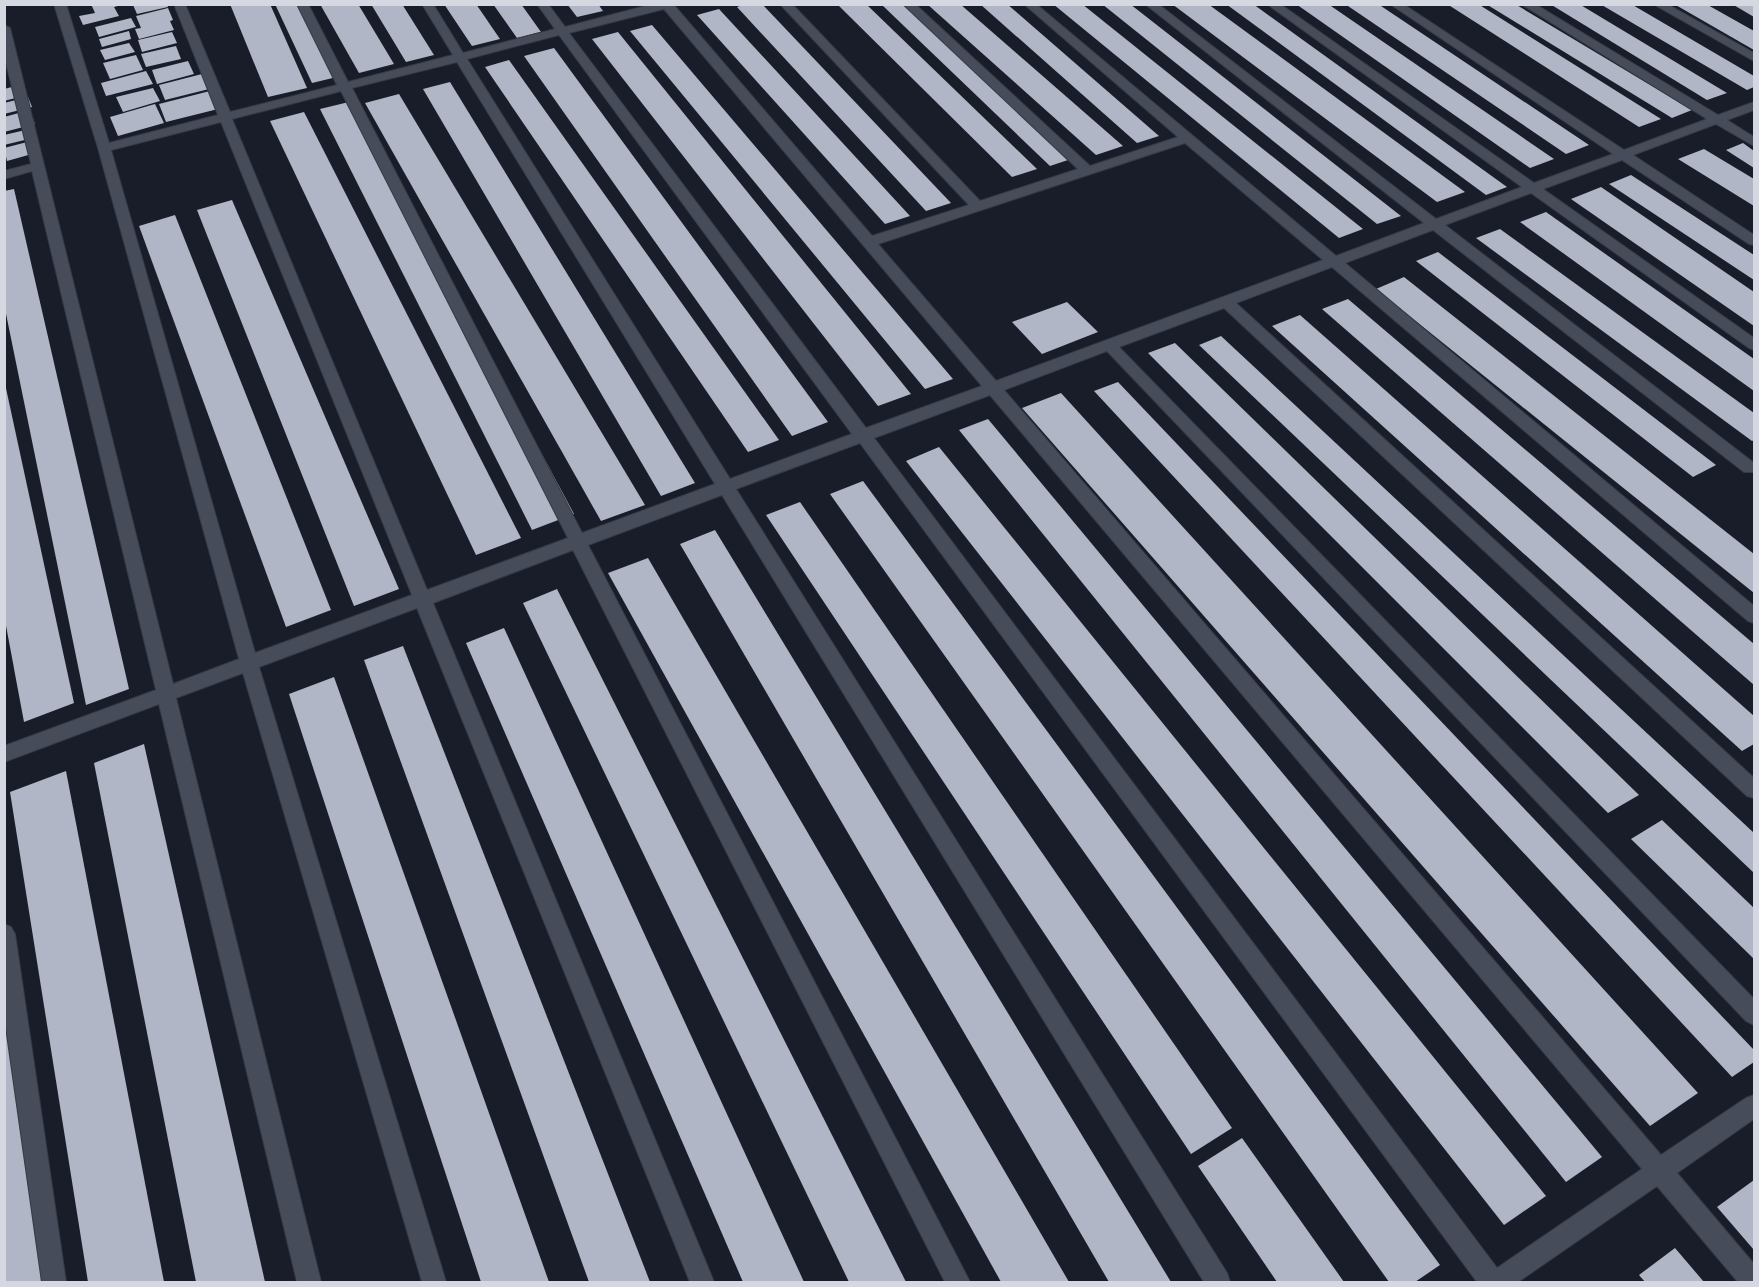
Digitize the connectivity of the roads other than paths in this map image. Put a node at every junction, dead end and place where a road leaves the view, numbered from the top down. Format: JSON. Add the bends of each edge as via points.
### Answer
{"nodes":[{"id":1,"x":60,"y":4,"type":"edge"},
{"id":2,"x":179,"y":4,"type":"edge"},
{"id":3,"x":302,"y":4,"type":"edge"},
{"id":4,"x":427,"y":4,"type":"edge"},
{"id":5,"x":542,"y":4,"type":"edge"},
{"id":6,"x":785,"y":4,"type":"edge"},
{"id":7,"x":908,"y":4,"type":"edge"},
{"id":8,"x":1029,"y":4,"type":"edge"},
{"id":9,"x":1150,"y":4,"type":"edge"},
{"id":10,"x":1272,"y":4,"type":"edge"},
{"id":11,"x":1395,"y":4,"type":"edge"},
{"id":12,"x":1526,"y":4,"type":"edge"},
{"id":13,"x":1658,"y":4,"type":"edge"},
{"id":14,"x":667,"y":5,"type":"edge"},
{"id":15,"x":4,"y":28,"type":"edge"},
{"id":16,"x":562,"y":32,"type":"junction"},
{"id":17,"x":460,"y":58,"type":"junction"},
{"id":18,"x":1755,"y":58,"type":"edge"},
{"id":19,"x":344,"y":87,"type":"junction"},
{"id":20,"x":1755,"y":106,"type":"edge"},
{"id":21,"x":225,"y":117,"type":"junction"},
{"id":22,"x":1719,"y":120,"type":"junction"},
{"id":23,"x":1187,"y":138,"type":"junction"},
{"id":24,"x":1755,"y":142,"type":"edge"},
{"id":25,"x":104,"y":148,"type":"junction"},
{"id":26,"x":1623,"y":154,"type":"junction"},
{"id":27,"x":38,"y":166,"type":"junction"},
{"id":28,"x":1089,"y":171,"type":"junction"},
{"id":29,"x":4,"y":175,"type":"edge"},
{"id":30,"x":1532,"y":188,"type":"junction"},
{"id":31,"x":978,"y":207,"type":"junction"},
{"id":32,"x":1435,"y":224,"type":"junction"},
{"id":33,"x":1755,"y":241,"type":"edge"},
{"id":34,"x":869,"y":242,"type":"junction"},
{"id":35,"x":1334,"y":262,"type":"junction"},
{"id":36,"x":1226,"y":302,"type":"junction"},
{"id":37,"x":1109,"y":345,"type":"junction"},
{"id":38,"x":1755,"y":345,"type":"edge"},
{"id":39,"x":993,"y":388,"type":"junction"},
{"id":40,"x":863,"y":436,"type":"junction"},
{"id":41,"x":1750,"y":468,"type":"dead end"},
{"id":42,"x":726,"y":487,"type":"junction"},
{"id":43,"x":577,"y":542,"type":"junction"},
{"id":44,"x":422,"y":599,"type":"junction"},
{"id":45,"x":1755,"y":616,"type":"edge"},
{"id":46,"x":249,"y":663,"type":"junction"},
{"id":47,"x":166,"y":694,"type":"junction"},
{"id":48,"x":4,"y":754,"type":"edge"},
{"id":49,"x":1755,"y":790,"type":"edge"},
{"id":50,"x":4,"y":934,"type":"edge"},
{"id":51,"x":1755,"y":1014,"type":"edge"},
{"id":52,"x":1755,"y":1106,"type":"edge"},
{"id":53,"x":1660,"y":1171,"type":"junction"},
{"id":54,"x":54,"y":1282,"type":"edge"},
{"id":55,"x":309,"y":1282,"type":"edge"},
{"id":56,"x":434,"y":1282,"type":"edge"},
{"id":57,"x":702,"y":1282,"type":"edge"},
{"id":58,"x":958,"y":1282,"type":"edge"},
{"id":59,"x":1218,"y":1282,"type":"edge"},
{"id":60,"x":1492,"y":1282,"type":"edge"},
{"id":61,"x":1497,"y":1282,"type":"edge"},
{"id":62,"x":1755,"y":1282,"type":"edge"}],
"edges":[{"from":1,"to":25,"type":"street"},
{"from":2,"to":21,"type":"street"},
{"from":3,"to":19,"type":"street"},
{"from":4,"to":17,"type":"street"},
{"from":5,"to":16,"type":"street"},
{"from":6,"to":31,"type":"street"},
{"from":7,"to":28,"type":"street"},
{"from":8,"to":23,"type":"street"},
{"from":9,"to":32,"type":"street"},
{"from":10,"to":30,"type":"street"},
{"from":11,"to":26,"type":"street"},
{"from":12,"to":22,"type":"street"},
{"from":13,"to":18,"type":"street"},
{"from":14,"to":16,"type":"street"},
{"from":14,"to":34,"type":"street"},
{"from":15,"to":27,"type":"street"},
{"from":16,"to":17,"type":"street"},
{"from":16,"to":40,"type":"street"},
{"from":17,"to":19,"type":"street"},
{"from":17,"to":42,"type":"street"},
{"from":19,"to":21,"type":"street"},
{"from":19,"to":43,"type":"street"},
{"from":20,"to":22,"type":"street"},
{"from":21,"to":25,"type":"street"},
{"from":21,"to":44,"type":"street"},
{"from":22,"to":24,"type":"street"},
{"from":22,"to":26,"type":"street"},
{"from":23,"to":28,"type":"street"},
{"from":23,"to":35,"type":"street"},
{"from":25,"to":46,"type":"street"},
{"from":26,"to":30,"type":"street"},
{"from":26,"to":33,"type":"street"},
{"from":27,"to":29,"type":"street"},
{"from":27,"to":47,"type":"street"},
{"from":28,"to":31,"type":"street"},
{"from":30,"to":32,"type":"street"},
{"from":30,"to":38,"type":"street"},
{"from":31,"to":34,"type":"street"},
{"from":32,"to":35,"type":"street"},
{"from":32,"to":41,"type":"street"},
{"from":34,"to":39,"type":"street"},
{"from":35,"to":36,"type":"street"},
{"from":35,"to":45,"type":"street"},
{"from":36,"to":37,"type":"street"},
{"from":36,"to":49,"type":"street"},
{"from":37,"to":39,"type":"street"},
{"from":37,"to":51,"type":"street"},
{"from":39,"to":40,"type":"street"},
{"from":39,"to":53,"type":"street"},
{"from":40,"to":42,"type":"street"},
{"from":40,"to":60,"type":"street"},
{"from":42,"to":43,"type":"street"},
{"from":42,"to":59,"type":"street"},
{"from":43,"to":44,"type":"street"},
{"from":43,"to":58,"type":"street"},
{"from":44,"to":46,"type":"street"},
{"from":44,"to":57,"type":"street"},
{"from":46,"to":47,"type":"street"},
{"from":46,"to":56,"type":"street"},
{"from":47,"to":48,"type":"street"},
{"from":47,"to":55,"type":"street"},
{"from":50,"to":54,"type":"street"},
{"from":52,"to":53,"type":"street"},
{"from":53,"to":61,"type":"street"},
{"from":53,"to":62,"type":"street"}]}
